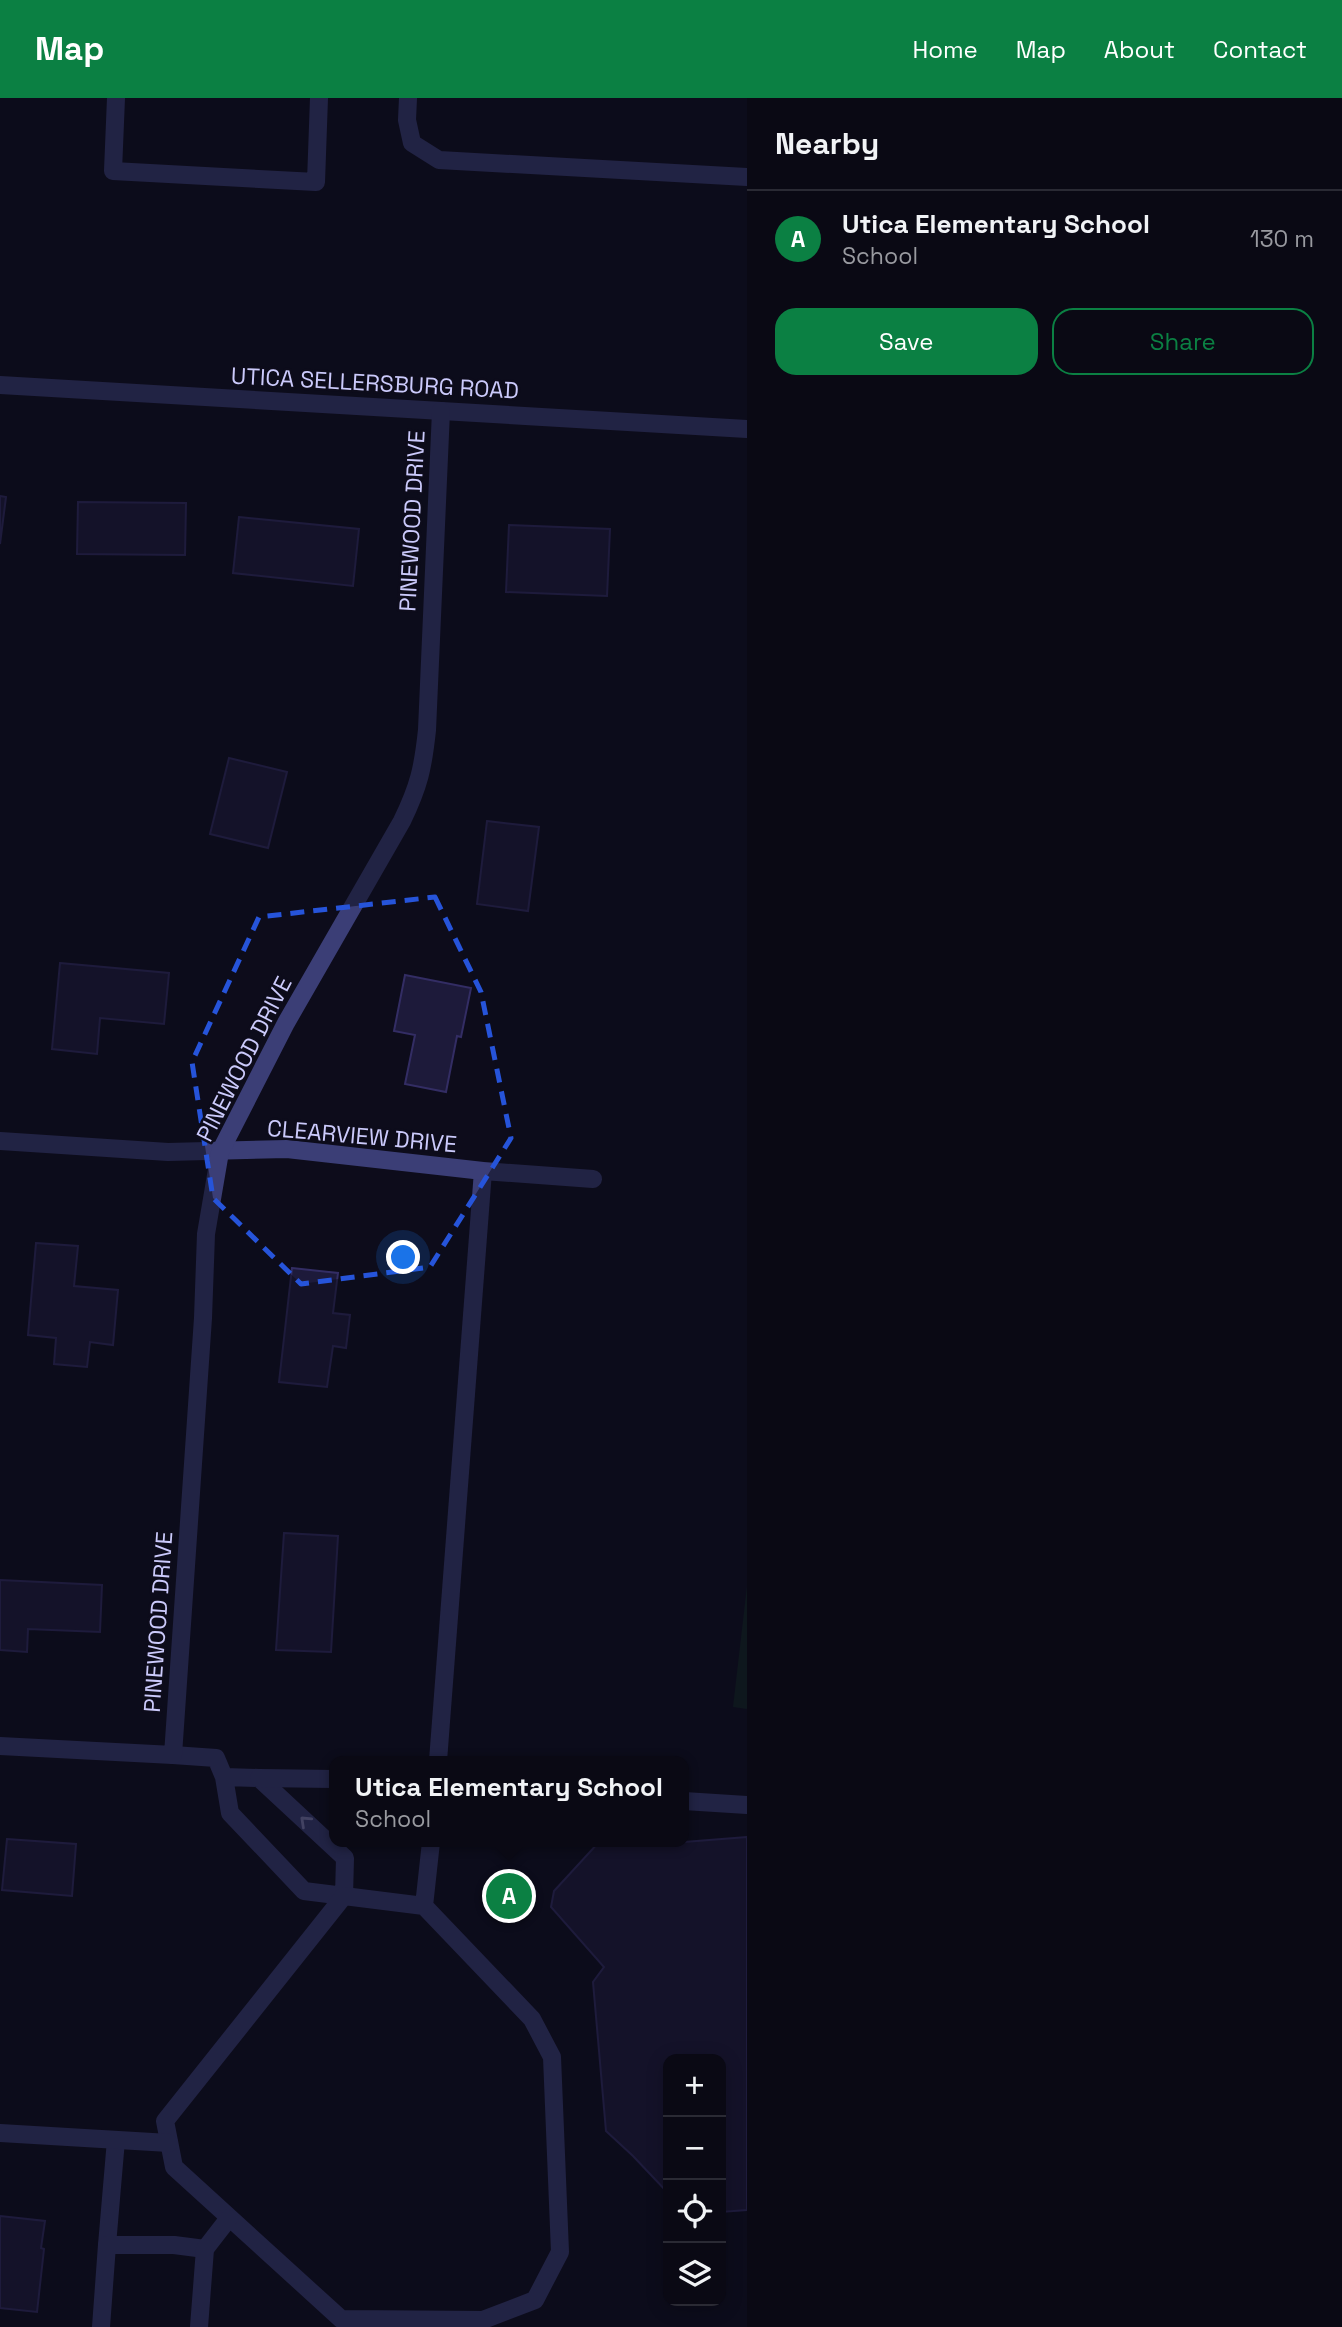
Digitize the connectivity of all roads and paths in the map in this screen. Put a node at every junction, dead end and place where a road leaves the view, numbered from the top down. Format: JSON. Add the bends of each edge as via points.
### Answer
{"nodes":[{"id":1,"x":116,"y":98,"type":"edge"},
{"id":2,"x":319,"y":98,"type":"edge"},
{"id":3,"x":408,"y":98,"type":"edge"},
{"id":4,"x":747,"y":177,"type":"edge"},
{"id":5,"x":0,"y":385,"type":"edge"},
{"id":6,"x":441,"y":411,"type":"junction"},
{"id":7,"x":747,"y":429,"type":"edge"},
{"id":8,"x":0,"y":1141,"type":"edge"},
{"id":9,"x":220,"y":1152,"type":"junction"},
{"id":10,"x":483,"y":1171,"type":"junction"},
{"id":11,"x":593,"y":1179,"type":"dead end"},
{"id":12,"x":0,"y":1745,"type":"edge"},
{"id":13,"x":173,"y":1755,"type":"junction"},
{"id":14,"x":438,"y":1756,"type":"edge"},
{"id":15,"x":225,"y":1777,"type":"junction"},
{"id":16,"x":259,"y":1778,"type":"junction"},
{"id":17,"x":329,"y":1780,"type":"edge"},
{"id":18,"x":689,"y":1801,"type":"edge"},
{"id":19,"x":747,"y":1805,"type":"edge"},
{"id":20,"x":329,"y":1843,"type":"edge"},
{"id":21,"x":333,"y":1847,"type":"edge"},
{"id":22,"x":430,"y":1847,"type":"edge"},
{"id":23,"x":344,"y":1896,"type":"junction"},
{"id":24,"x":424,"y":1906,"type":"junction"},
{"id":25,"x":0,"y":2133,"type":"edge"},
{"id":26,"x":116,"y":2140,"type":"junction"},
{"id":27,"x":169,"y":2143,"type":"junction"},
{"id":28,"x":229,"y":2218,"type":"junction"},
{"id":29,"x":107,"y":2245,"type":"junction"},
{"id":30,"x":205,"y":2249,"type":"junction"},
{"id":31,"x":101,"y":2327,"type":"edge"},
{"id":32,"x":199,"y":2327,"type":"edge"}],
"edges":[{"from":1,"to":2,"type":"street","via":[[113,171],[316,182]]},
{"from":3,"to":4,"type":"street","via":[[412,143],[439,160]]},
{"from":5,"to":6,"type":"street","name":"UTICA SELLERSBURG ROAD"},
{"from":6,"to":7,"type":"street","name":"UTICA SELLERSBURG ROAD"},
{"from":6,"to":9,"type":"street","name":"PINEWOOD DRIVE","via":[[427,730],[415,795],[286,1023]]},
{"from":8,"to":9,"type":"street","name":"CLEARVIEW DRIVE"},
{"from":9,"to":10,"type":"street","name":"CLEARVIEW DRIVE","via":[[287,1149]]},
{"from":9,"to":13,"type":"street","name":"PINEWOOD DRIVE","via":[[206,1234]]},
{"from":10,"to":11,"type":"street","name":"CLEARVIEW DRIVE"},
{"from":10,"to":14,"type":"street"},
{"from":12,"to":13,"type":"street"},
{"from":13,"to":15,"type":"street","via":[[216,1758]]},
{"from":15,"to":16,"type":"street"},
{"from":15,"to":23,"type":"street","via":[[230,1813],[304,1891]]},
{"from":16,"to":17,"type":"street"},
{"from":20,"to":16,"type":"street","one_way":true},
{"from":18,"to":19,"type":"street"},
{"from":23,"to":21,"type":"street","one_way":true,"via":[[345,1858]]},
{"from":22,"to":24,"type":"street"},
{"from":23,"to":24,"type":"street"},
{"from":23,"to":27,"type":"street","via":[[165,2121]]},
{"from":24,"to":28,"type":"street","via":[[532,2019],[552,2057],[560,2252],[535,2300],[483,2320],[341,2319]]},
{"from":25,"to":26,"type":"street"},
{"from":26,"to":27,"type":"street"},
{"from":26,"to":29,"type":"street"},
{"from":27,"to":28,"type":"street","via":[[174,2167]]},
{"from":28,"to":30,"type":"street"},
{"from":29,"to":30,"type":"street"},
{"from":29,"to":31,"type":"street"},
{"from":30,"to":32,"type":"street"}]}
